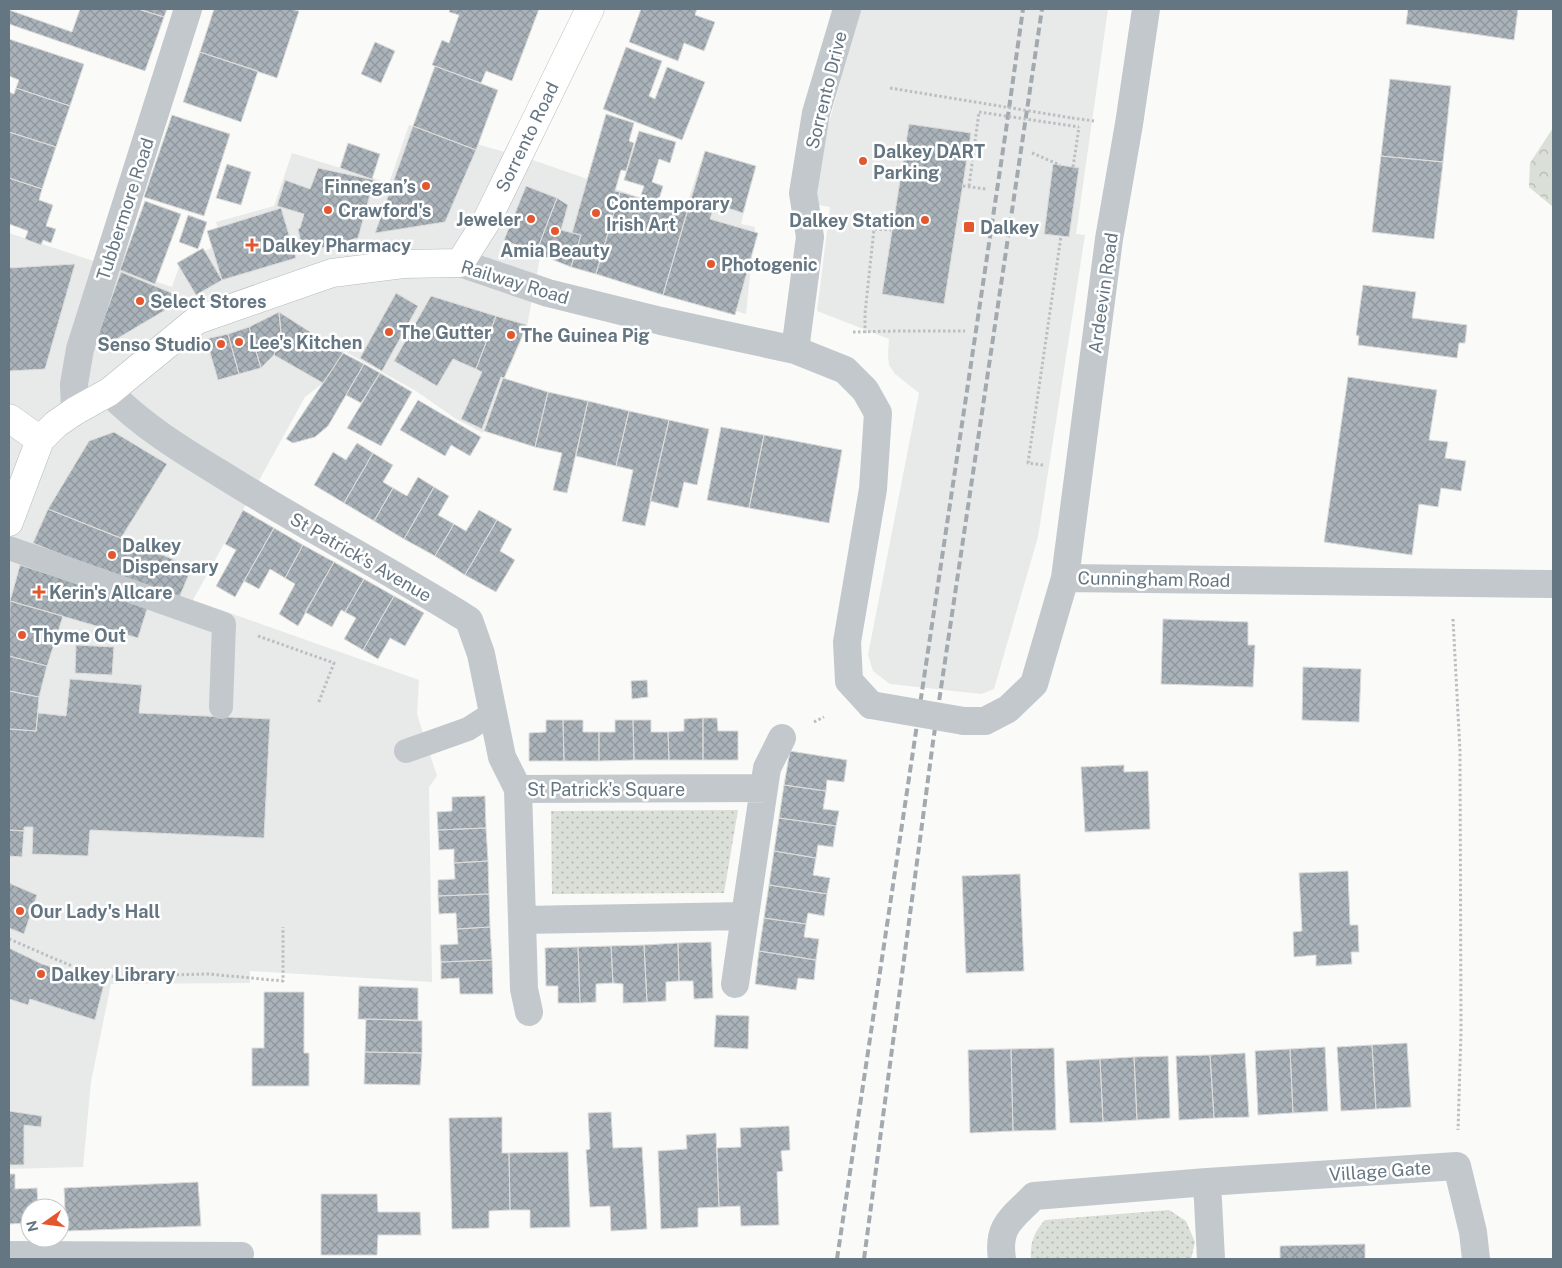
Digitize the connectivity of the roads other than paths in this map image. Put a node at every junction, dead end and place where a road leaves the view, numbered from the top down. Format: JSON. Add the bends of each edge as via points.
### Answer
{"nodes":[{"id":1,"x":188,"y":9,"type":"edge"},
{"id":2,"x":590,"y":9,"type":"edge"},
{"id":3,"x":847,"y":9,"type":"edge"},
{"id":4,"x":1146,"y":9,"type":"edge"},
{"id":5,"x":460,"y":263,"type":"junction"},
{"id":6,"x":795,"y":350,"type":"junction"},
{"id":7,"x":109,"y":392,"type":"junction"},
{"id":8,"x":75,"y":411,"type":"junction"},
{"id":9,"x":9,"y":418,"type":"edge"},
{"id":10,"x":40,"y":440,"type":"junction"},
{"id":11,"x":9,"y":522,"type":"edge"},
{"id":12,"x":9,"y":548,"type":"edge"},
{"id":13,"x":1065,"y":578,"type":"junction"},
{"id":14,"x":1553,"y":584,"type":"edge"},
{"id":15,"x":222,"y":707,"type":"dead end"},
{"id":16,"x":493,"y":713,"type":"junction"},
{"id":17,"x":782,"y":738,"type":"dead end"},
{"id":18,"x":406,"y":751,"type":"dead end"},
{"id":19,"x":764,"y":788,"type":"junction"},
{"id":20,"x":518,"y":789,"type":"junction"},
{"id":21,"x":745,"y":916,"type":"junction"},
{"id":22,"x":522,"y":920,"type":"junction"},
{"id":23,"x":734,"y":984,"type":"dead end"},
{"id":24,"x":530,"y":1012,"type":"dead end"},
{"id":25,"x":1207,"y":1182,"type":"junction"},
{"id":26,"x":9,"y":1254,"type":"edge"},
{"id":27,"x":242,"y":1254,"type":"dead end"},
{"id":28,"x":1002,"y":1259,"type":"edge"},
{"id":29,"x":1211,"y":1259,"type":"edge"},
{"id":30,"x":1476,"y":1259,"type":"edge"}],
"edges":[{"from":1,"to":8,"type":"street","name":"Tubbermore Road","via":[[80,350],[74,384]]},
{"from":2,"to":5,"type":"main road","name":"Sorrento Road","via":[[486,222]]},
{"from":3,"to":6,"type":"street","name":"Sorrento Drive","via":[[816,113],[803,193],[810,236]]},
{"from":4,"to":13,"type":"street","name":"Ardeevin Road","via":[[1109,239]]},
{"from":5,"to":6,"type":"street","name":"Railway Road","via":[[548,293]]},
{"from":5,"to":7,"type":"main road","name":"Railway Road","via":[[402,264],[332,273],[196,320]]},
{"from":6,"to":13,"type":"street","name":"Cunningham Road","bridge":true,"via":[[845,370],[865,390],[878,413],[873,489],[847,642],[849,681],[871,705],[985,722],[1008,709],[1034,684]]},
{"from":7,"to":8,"type":"main road","name":"Railway Road"},
{"from":7,"to":16,"type":"street","name":"St Patrick's Avenue","via":[[152,429],[274,508],[469,620],[481,654]]},
{"from":8,"to":10,"type":"main road","name":"Railway Road"},
{"from":9,"to":10,"type":"main road"},
{"from":10,"to":11,"type":"main road"},
{"from":12,"to":15,"type":"lane","via":[[224,624]]},
{"from":13,"to":14,"type":"street","name":"Cunningham Road"},
{"from":16,"to":18,"type":"lane","via":[[468,729]]},
{"from":16,"to":20,"type":"street","name":"St Patrick's Avenue","via":[[502,757]]},
{"from":17,"to":19,"type":"street","via":[[766,768]]},
{"from":19,"to":20,"type":"street","name":"St Patrick's Square"},
{"from":19,"to":21,"type":"street"},
{"from":20,"to":22,"type":"street","name":"St Patrick's Square"},
{"from":21,"to":22,"type":"street"},
{"from":21,"to":23,"type":"street"},
{"from":22,"to":24,"type":"street","name":"St Patrick's Square","via":[[524,989]]},
{"from":25,"to":28,"type":"street","name":"Village Gate","via":[[1034,1196],[1002,1234]]},
{"from":25,"to":29,"type":"street"},
{"from":25,"to":30,"type":"street","name":"Village Gate","via":[[1457,1166]]},
{"from":26,"to":27,"type":"lane"}]}
